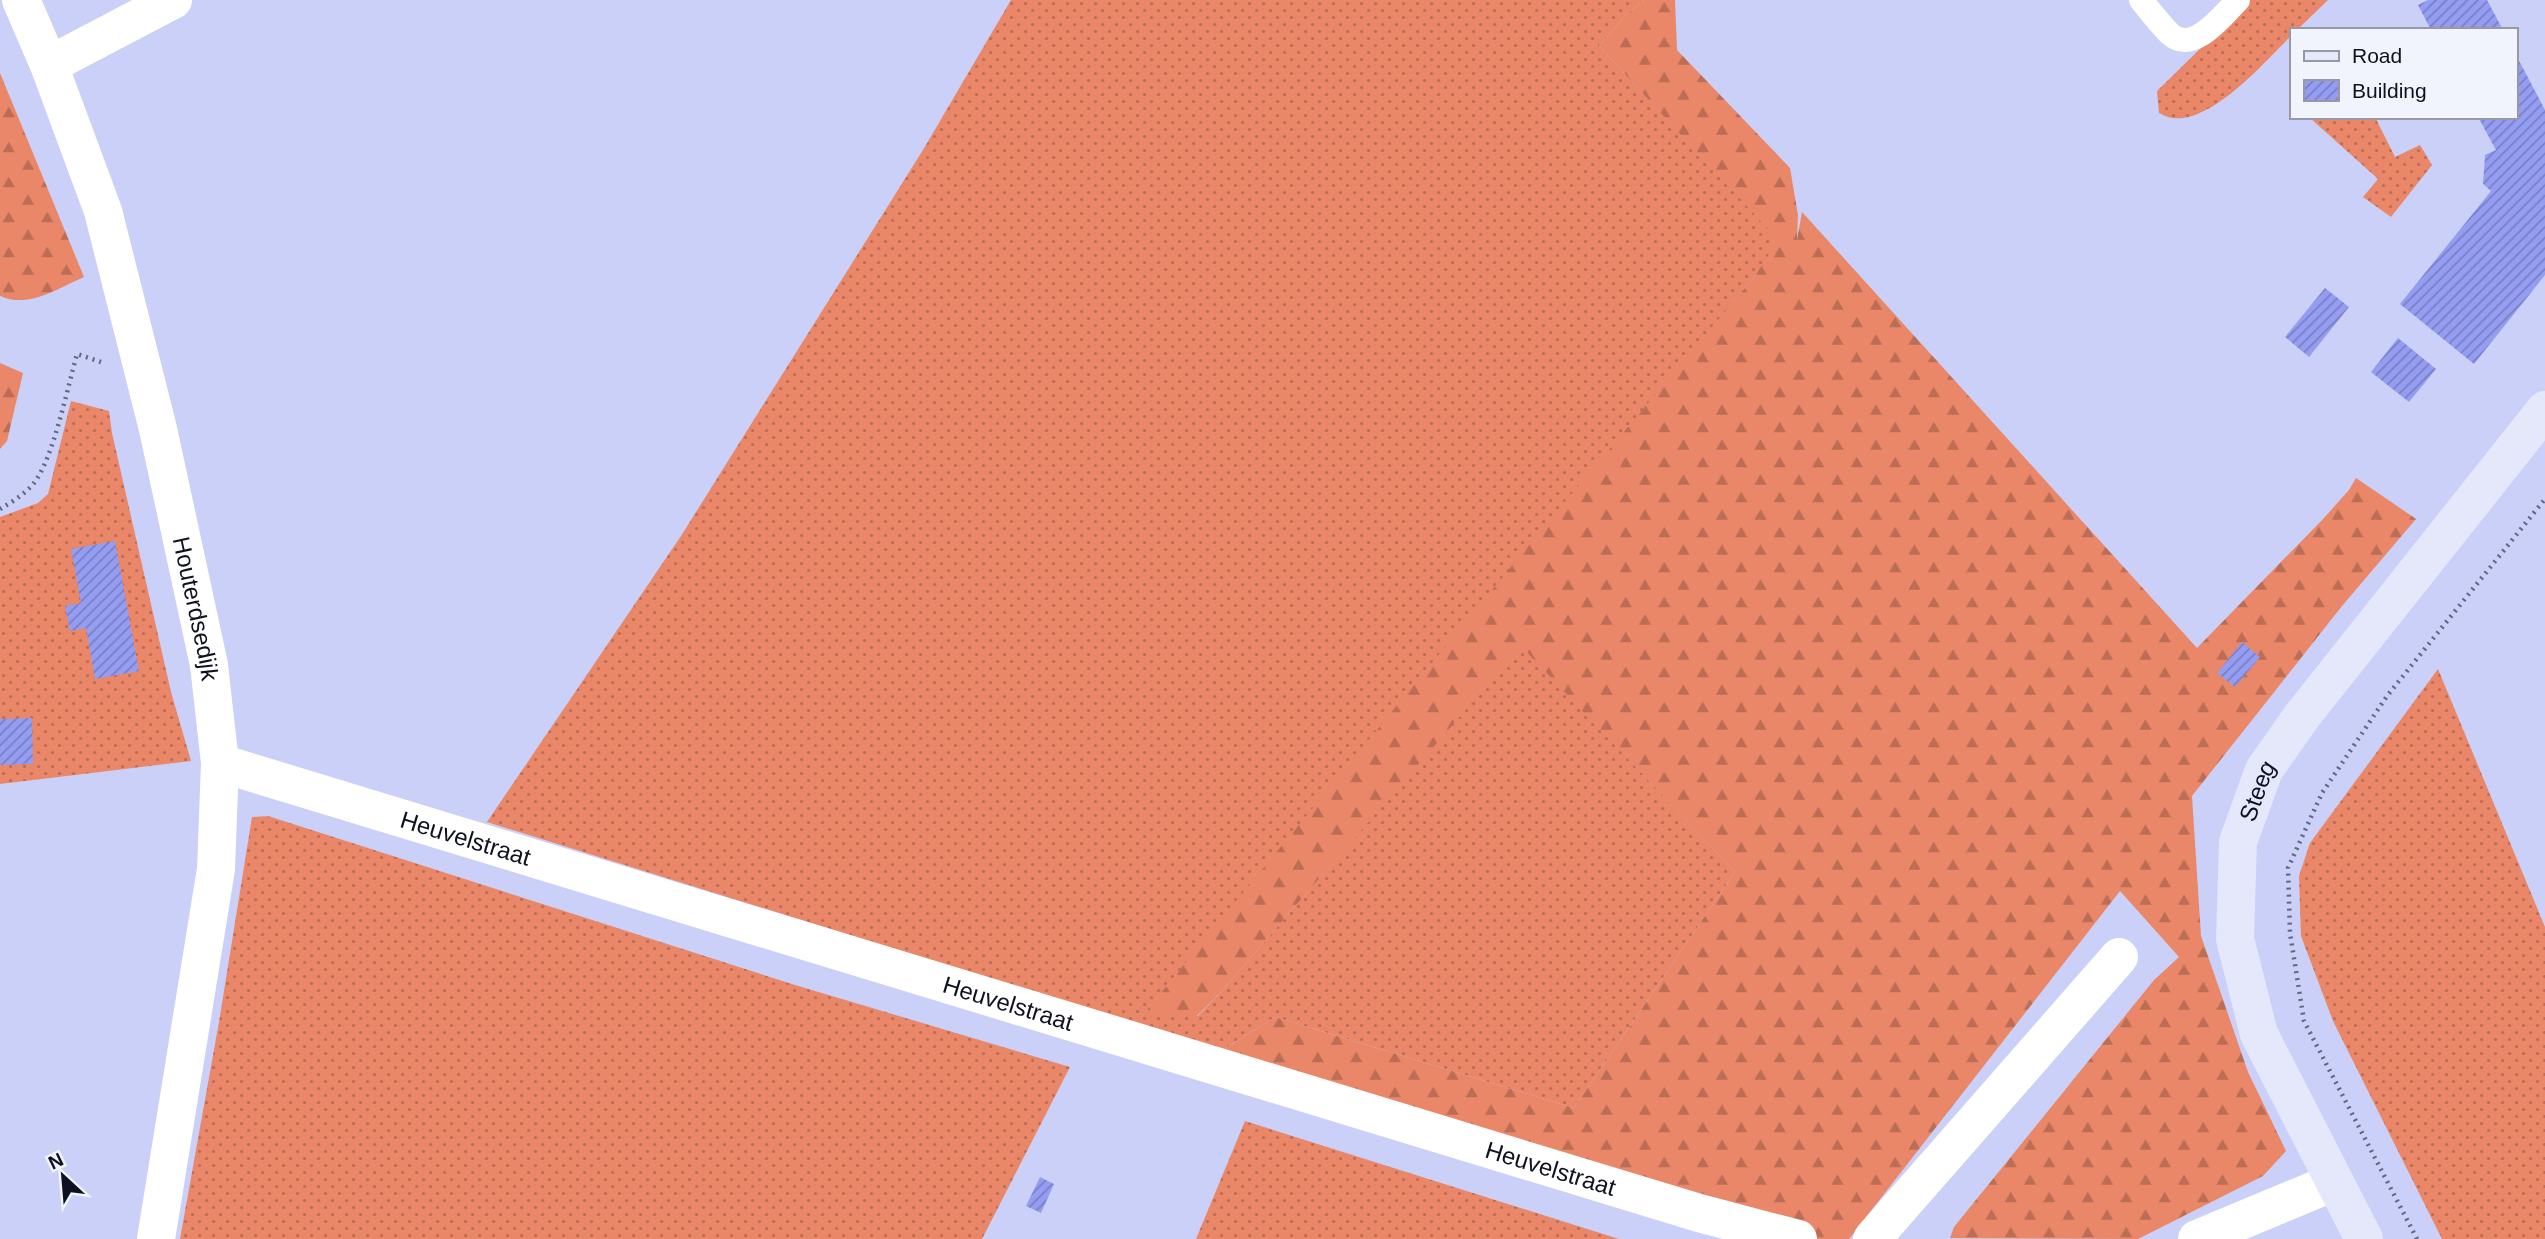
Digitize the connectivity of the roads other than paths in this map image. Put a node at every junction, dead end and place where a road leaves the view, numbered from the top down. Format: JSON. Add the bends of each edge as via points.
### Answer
{"nodes":[{"id":1,"x":21,"y":0,"type":"edge"},
{"id":2,"x":173,"y":0,"type":"edge"},
{"id":3,"x":2141,"y":0,"type":"edge"},
{"id":4,"x":2238,"y":0,"type":"edge"},
{"id":5,"x":49,"y":65,"type":"junction"},
{"id":6,"x":2545,"y":410,"type":"edge"},
{"id":7,"x":220,"y":763,"type":"junction"},
{"id":8,"x":2119,"y":957,"type":"dead end"},
{"id":9,"x":2334,"y":1182,"type":"junction"},
{"id":10,"x":156,"y":1239,"type":"edge"},
{"id":11,"x":1798,"y":1239,"type":"edge"},
{"id":12,"x":1872,"y":1239,"type":"edge"},
{"id":13,"x":2197,"y":1239,"type":"edge"},
{"id":14,"x":2364,"y":1239,"type":"edge"}],
"edges":[{"from":1,"to":5,"type":"street","name":"Houterdsedijk"},
{"from":2,"to":5,"type":"street"},
{"from":3,"to":4,"type":"lane","via":[[2173,37],[2186,41],[2202,36]]},
{"from":5,"to":7,"type":"street","name":"Houterdsedijk","via":[[103,211],[145,377],[209,665]]},
{"from":6,"to":9,"type":"street","name":"Steeg","via":[[2302,716],[2264,770],[2238,842],[2235,939],[2259,1034]]},
{"from":7,"to":10,"type":"street","name":"Houterdsedijk","via":[[216,869]]},
{"from":7,"to":11,"type":"street","name":"Heuvelstraat","via":[[1673,1205]]},
{"from":8,"to":12,"type":"street"},
{"from":9,"to":13,"type":"street"},
{"from":9,"to":14,"type":"street","name":"Steeg"}]}
